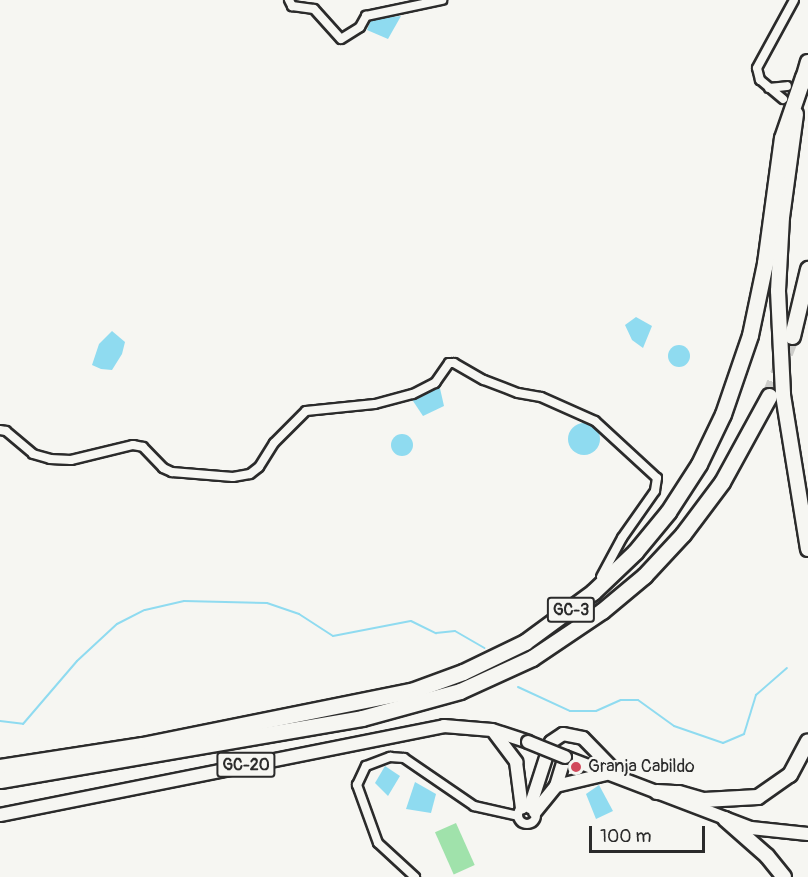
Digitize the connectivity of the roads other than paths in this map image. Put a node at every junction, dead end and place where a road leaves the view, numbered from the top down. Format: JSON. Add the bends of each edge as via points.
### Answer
{"nodes":[{"id":1,"x":289,"y":0,"type":"edge"},
{"id":2,"x":442,"y":0,"type":"edge"},
{"id":3,"x":794,"y":0,"type":"edge"},
{"id":4,"x":808,"y":62,"type":"edge"},
{"id":5,"x":803,"y":78,"type":"junction"},
{"id":6,"x":787,"y":86,"type":"dead end"},
{"id":7,"x":768,"y":88,"type":"junction"},
{"id":8,"x":783,"y":99,"type":"dead end"},
{"id":9,"x":808,"y":269,"type":"edge"},
{"id":10,"x":792,"y":336,"type":"tunnel mouth"},
{"id":11,"x":769,"y":396,"type":"tunnel mouth"},
{"id":12,"x":0,"y":430,"type":"edge"},
{"id":13,"x":625,"y":544,"type":"joint"},
{"id":14,"x":808,"y":549,"type":"edge"},
{"id":15,"x":463,"y":672,"type":"junction"},
{"id":16,"x":492,"y":730,"type":"junction"},
{"id":17,"x":808,"y":741,"type":"edge"},
{"id":18,"x":565,"y":757,"type":"junction"},
{"id":19,"x":0,"y":767,"type":"edge"},
{"id":20,"x":607,"y":774,"type":"junction"},
{"id":21,"x":622,"y":779,"type":"junction"},
{"id":22,"x":0,"y":780,"type":"edge"},
{"id":23,"x":556,"y":786,"type":"junction"},
{"id":24,"x":657,"y":792,"type":"junction"},
{"id":25,"x":526,"y":810,"type":"junction"},
{"id":26,"x":0,"y":815,"type":"edge"},
{"id":27,"x":725,"y":819,"type":"junction"},
{"id":28,"x":808,"y":834,"type":"edge"},
{"id":29,"x":415,"y":877,"type":"edge"},
{"id":30,"x":784,"y":877,"type":"edge"}],
"edges":[{"from":1,"to":2,"type":"street","via":[[292,6],[314,9],[341,39],[360,27],[366,16]]},
{"from":3,"to":7,"type":"street","via":[[757,68],[760,80]]},
{"from":4,"to":5,"type":"highway"},
{"from":5,"to":14,"type":"highway","via":[[789,147],[778,291],[784,406]]},
{"from":5,"to":15,"type":"highway","number":"GC-3","via":[[782,138],[765,263],[750,335],[723,414],[699,464],[655,528],[593,591],[525,642]]},
{"from":6,"to":7,"type":"street"},
{"from":7,"to":8,"type":"street"},
{"from":9,"to":10,"type":"highway"},
{"from":11,"to":22,"type":"highway","number":"GC-3","via":[[722,482],[684,534],[644,576],[602,611],[532,658],[460,691],[362,718]]},
{"from":12,"to":13,"type":"street","via":[[33,454],[50,459],[71,460],[133,445],[143,447],[172,472],[233,477],[250,474],[259,467],[274,443],[306,411],[375,404],[413,394],[435,383],[454,363],[484,380],[518,393],[541,396],[595,421],[657,478],[655,491]]},
{"from":13,"to":15,"type":"highway","via":[[601,577],[553,616]]},
{"from":15,"to":19,"type":"highway","number":"GC-3","via":[[411,691],[360,703],[142,745]]},
{"from":16,"to":18,"type":"main road","number":"GC-20","bridge":true},
{"from":16,"to":25,"type":"main road","via":[[516,762]]},
{"from":16,"to":26,"type":"main road","number":"GC-20","via":[[458,725],[422,729]]},
{"from":17,"to":24,"type":"highway","via":[[790,775],[758,797],[704,800]]},
{"from":18,"to":20,"type":"main road","number":"GC-20"},
{"from":18,"to":23,"type":"main road"},
{"from":20,"to":21,"type":"main road","number":"GC-20"},
{"from":20,"to":23,"type":"main road"},
{"from":21,"to":24,"type":"main road","number":"GC-20"},
{"from":21,"to":25,"type":"main road","via":[[583,738],[563,734],[551,742]]},
{"from":23,"to":25,"type":"main road"},
{"from":24,"to":27,"type":"main road","number":"GC-20"},
{"from":25,"to":29,"type":"street","via":[[474,806],[404,758],[390,757],[366,766],[357,785],[378,843]]},
{"from":27,"to":28,"type":"main road","number":"GC-20","via":[[779,834]]},
{"from":27,"to":30,"type":"highway","via":[[767,856]]}]}
